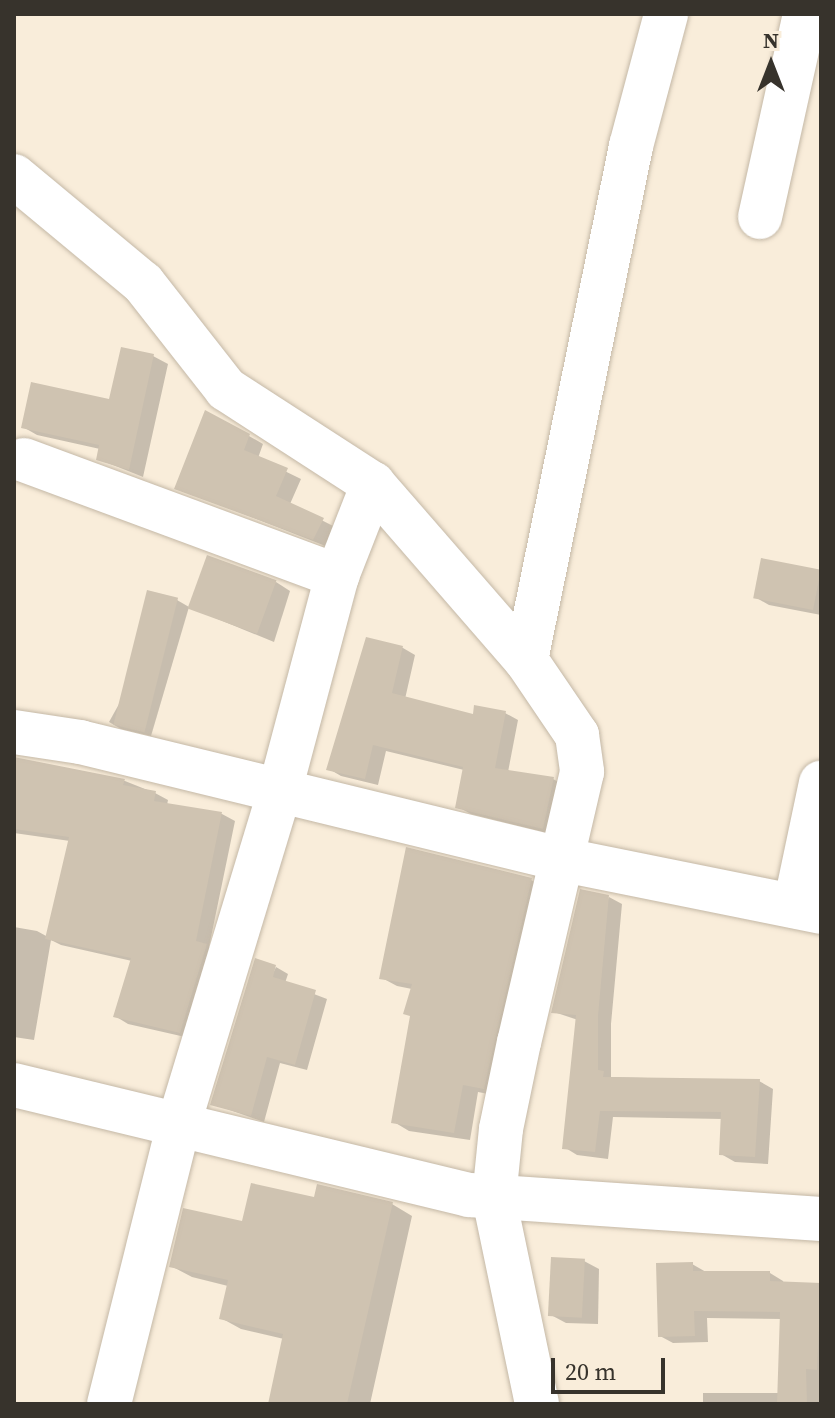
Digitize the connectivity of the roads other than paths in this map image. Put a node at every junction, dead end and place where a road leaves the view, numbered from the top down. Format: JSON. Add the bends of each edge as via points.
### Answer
{"nodes":[{"id":1,"x":666,"y":14,"type":"edge"},
{"id":2,"x":805,"y":14,"type":"edge"},
{"id":3,"x":14,"y":176,"type":"edge"},
{"id":4,"x":760,"y":217,"type":"dead end"},
{"id":5,"x":24,"y":460,"type":"dead end"},
{"id":6,"x":373,"y":484,"type":"junction"},
{"id":7,"x":337,"y":576,"type":"junction"},
{"id":8,"x":526,"y":660,"type":"junction"},
{"id":9,"x":14,"y":732,"type":"edge"},
{"id":10,"x":821,"y":783,"type":"edge"},
{"id":11,"x":280,"y":790,"type":"junction"},
{"id":12,"x":564,"y":860,"type":"junction"},
{"id":13,"x":808,"y":909,"type":"edge"},
{"id":14,"x":14,"y":1085,"type":"edge"},
{"id":15,"x":179,"y":1123,"type":"junction"},
{"id":16,"x":482,"y":1197,"type":"junction"},
{"id":17,"x":821,"y":1219,"type":"edge"},
{"id":18,"x":109,"y":1404,"type":"edge"},
{"id":19,"x":537,"y":1404,"type":"edge"}],
"edges":[{"from":1,"to":8,"type":"street","via":[[631,146]]},
{"from":2,"to":4,"type":"street"},
{"from":3,"to":6,"type":"street","via":[[143,283],[226,389]]},
{"from":5,"to":7,"type":"street"},
{"from":6,"to":7,"type":"street"},
{"from":6,"to":8,"type":"street"},
{"from":7,"to":11,"type":"street"},
{"from":8,"to":12,"type":"street","via":[[577,735],[582,772]]},
{"from":9,"to":11,"type":"street","via":[[80,742]]},
{"from":10,"to":13,"type":"street"},
{"from":11,"to":12,"type":"street"},
{"from":11,"to":15,"type":"street"},
{"from":12,"to":13,"type":"street"},
{"from":12,"to":16,"type":"street"},
{"from":14,"to":15,"type":"street"},
{"from":15,"to":16,"type":"street"},
{"from":15,"to":18,"type":"street"},
{"from":16,"to":17,"type":"street"},
{"from":16,"to":19,"type":"street"}]}
